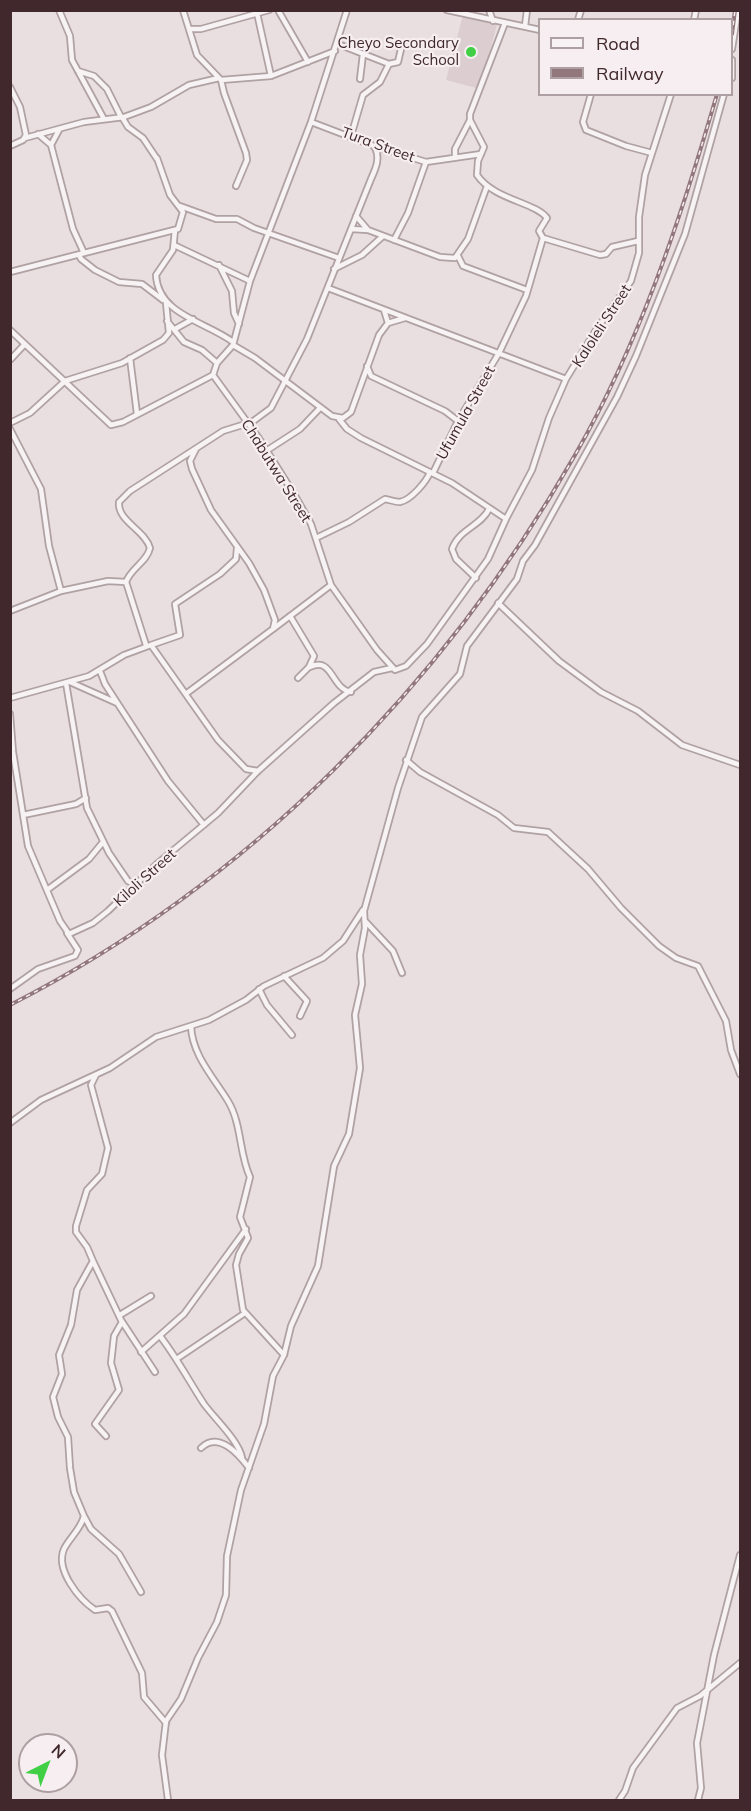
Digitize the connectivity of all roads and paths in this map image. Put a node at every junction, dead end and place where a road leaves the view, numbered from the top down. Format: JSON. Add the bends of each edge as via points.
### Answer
{"nodes":[{"id":1,"x":59,"y":10,"type":"edge"},
{"id":2,"x":183,"y":10,"type":"edge"},
{"id":3,"x":269,"y":10,"type":"edge"},
{"id":4,"x":278,"y":10,"type":"edge"},
{"id":5,"x":347,"y":10,"type":"edge"},
{"id":6,"x":447,"y":10,"type":"edge"},
{"id":7,"x":489,"y":10,"type":"edge"},
{"id":8,"x":527,"y":10,"type":"edge"},
{"id":9,"x":738,"y":10,"type":"edge"},
{"id":10,"x":245,"y":13,"type":"edge"},
{"id":11,"x":256,"y":13,"type":"junction"},
{"id":12,"x":493,"y":21,"type":"junction"},
{"id":13,"x":505,"y":23,"type":"junction"},
{"id":14,"x":525,"y":26,"type":"junction"},
{"id":15,"x":189,"y":29,"type":"junction"},
{"id":16,"x":538,"y":29,"type":"edge"},
{"id":17,"x":733,"y":42,"type":"edge"},
{"id":18,"x":338,"y":44,"type":"junction"},
{"id":19,"x":401,"y":50,"type":"dead end"},
{"id":20,"x":334,"y":51,"type":"junction"},
{"id":21,"x":363,"y":54,"type":"junction"},
{"id":22,"x":308,"y":62,"type":"junction"},
{"id":23,"x":390,"y":64,"type":"junction"},
{"id":24,"x":78,"y":70,"type":"junction"},
{"id":25,"x":271,"y":76,"type":"junction"},
{"id":26,"x":220,"y":79,"type":"junction"},
{"id":27,"x":360,"y":79,"type":"dead end"},
{"id":28,"x":10,"y":87,"type":"edge"},
{"id":29,"x":591,"y":96,"type":"edge"},
{"id":30,"x":670,"y":96,"type":"edge"},
{"id":31,"x":723,"y":96,"type":"edge"},
{"id":32,"x":122,"y":117,"type":"junction"},
{"id":33,"x":104,"y":119,"type":"junction"},
{"id":34,"x":470,"y":120,"type":"junction"},
{"id":35,"x":311,"y":122,"type":"junction"},
{"id":36,"x":59,"y":130,"type":"junction"},
{"id":37,"x":38,"y":134,"type":"junction"},
{"id":38,"x":351,"y":136,"type":"junction"},
{"id":39,"x":24,"y":138,"type":"junction"},
{"id":40,"x":51,"y":145,"type":"junction"},
{"id":41,"x":10,"y":146,"type":"edge"},
{"id":42,"x":374,"y":146,"type":"junction"},
{"id":43,"x":652,"y":153,"type":"junction"},
{"id":44,"x":481,"y":154,"type":"junction"},
{"id":45,"x":455,"y":158,"type":"junction"},
{"id":46,"x":426,"y":162,"type":"junction"},
{"id":47,"x":236,"y":186,"type":"dead end"},
{"id":48,"x":487,"y":186,"type":"junction"},
{"id":49,"x":180,"y":206,"type":"junction"},
{"id":50,"x":356,"y":216,"type":"junction"},
{"id":51,"x":351,"y":229,"type":"junction"},
{"id":52,"x":175,"y":230,"type":"junction"},
{"id":53,"x":368,"y":230,"type":"junction"},
{"id":54,"x":270,"y":232,"type":"junction"},
{"id":55,"x":163,"y":234,"type":"junction"},
{"id":56,"x":383,"y":236,"type":"junction"},
{"id":57,"x":543,"y":238,"type":"junction"},
{"id":58,"x":394,"y":240,"type":"junction"},
{"id":59,"x":638,"y":241,"type":"junction"},
{"id":60,"x":174,"y":243,"type":"junction"},
{"id":61,"x":82,"y":254,"type":"junction"},
{"id":62,"x":458,"y":256,"type":"junction"},
{"id":63,"x":339,"y":258,"type":"junction"},
{"id":64,"x":219,"y":265,"type":"junction"},
{"id":65,"x":334,"y":269,"type":"junction"},
{"id":66,"x":10,"y":272,"type":"edge"},
{"id":67,"x":250,"y":280,"type":"junction"},
{"id":68,"x":328,"y":288,"type":"junction"},
{"id":69,"x":527,"y":290,"type":"junction"},
{"id":70,"x":165,"y":302,"type":"junction"},
{"id":71,"x":384,"y":310,"type":"junction"},
{"id":72,"x":405,"y":318,"type":"junction"},
{"id":73,"x":194,"y":319,"type":"junction"},
{"id":74,"x":167,"y":321,"type":"junction"},
{"id":75,"x":388,"y":323,"type":"junction"},
{"id":76,"x":239,"y":324,"type":"junction"},
{"id":77,"x":175,"y":329,"type":"junction"},
{"id":78,"x":10,"y":330,"type":"edge"},
{"id":79,"x":233,"y":344,"type":"junction"},
{"id":80,"x":24,"y":345,"type":"junction"},
{"id":81,"x":499,"y":353,"type":"junction"},
{"id":82,"x":130,"y":358,"type":"junction"},
{"id":83,"x":10,"y":360,"type":"edge"},
{"id":84,"x":217,"y":363,"type":"junction"},
{"id":85,"x":367,"y":366,"type":"junction"},
{"id":86,"x":213,"y":375,"type":"junction"},
{"id":87,"x":371,"y":376,"type":"junction"},
{"id":88,"x":566,"y":379,"type":"junction"},
{"id":89,"x":65,"y":381,"type":"junction"},
{"id":90,"x":361,"y":381,"type":"junction"},
{"id":91,"x":285,"y":383,"type":"junction"},
{"id":92,"x":321,"y":408,"type":"junction"},
{"id":93,"x":137,"y":414,"type":"junction"},
{"id":94,"x":339,"y":419,"type":"junction"},
{"id":95,"x":458,"y":421,"type":"junction"},
{"id":96,"x":10,"y":423,"type":"edge"},
{"id":97,"x":246,"y":423,"type":"junction"},
{"id":98,"x":10,"y":429,"type":"edge"},
{"id":99,"x":196,"y":448,"type":"junction"},
{"id":100,"x":266,"y":451,"type":"junction"},
{"id":101,"x":431,"y":472,"type":"junction"},
{"id":102,"x":489,"y":509,"type":"junction"},
{"id":103,"x":506,"y":519,"type":"junction"},
{"id":104,"x":315,"y":538,"type":"junction"},
{"id":105,"x":236,"y":546,"type":"junction"},
{"id":106,"x":476,"y":578,"type":"junction"},
{"id":107,"x":126,"y":582,"type":"junction"},
{"id":108,"x":331,"y":585,"type":"junction"},
{"id":109,"x":61,"y":591,"type":"junction"},
{"id":110,"x":498,"y":603,"type":"junction"},
{"id":111,"x":10,"y":611,"type":"edge"},
{"id":112,"x":290,"y":616,"type":"junction"},
{"id":113,"x":273,"y":629,"type":"junction"},
{"id":114,"x":148,"y":645,"type":"junction"},
{"id":115,"x":309,"y":667,"type":"junction"},
{"id":116,"x":392,"y":668,"type":"junction"},
{"id":117,"x":100,"y":671,"type":"junction"},
{"id":118,"x":298,"y":678,"type":"dead end"},
{"id":119,"x":68,"y":683,"type":"junction"},
{"id":120,"x":351,"y":692,"type":"junction"},
{"id":121,"x":187,"y":693,"type":"junction"},
{"id":122,"x":10,"y":698,"type":"edge"},
{"id":123,"x":118,"y":704,"type":"junction"},
{"id":124,"x":10,"y":714,"type":"edge"},
{"id":125,"x":406,"y":760,"type":"junction"},
{"id":126,"x":741,"y":765,"type":"edge"},
{"id":127,"x":258,"y":771,"type":"junction"},
{"id":128,"x":86,"y":798,"type":"junction"},
{"id":129,"x":23,"y":815,"type":"junction"},
{"id":130,"x":204,"y":825,"type":"junction"},
{"id":131,"x":103,"y":842,"type":"junction"},
{"id":132,"x":135,"y":885,"type":"junction"},
{"id":133,"x":47,"y":890,"type":"junction"},
{"id":134,"x":365,"y":908,"type":"junction"},
{"id":135,"x":365,"y":921,"type":"junction"},
{"id":136,"x":67,"y":933,"type":"junction"},
{"id":137,"x":402,"y":973,"type":"dead end"},
{"id":138,"x":284,"y":976,"type":"junction"},
{"id":139,"x":10,"y":988,"type":"edge"},
{"id":140,"x":259,"y":989,"type":"junction"},
{"id":141,"x":300,"y":1016,"type":"dead end"},
{"id":142,"x":191,"y":1026,"type":"junction"},
{"id":143,"x":291,"y":1035,"type":"dead end"},
{"id":144,"x":741,"y":1074,"type":"edge"},
{"id":145,"x":96,"y":1075,"type":"junction"},
{"id":146,"x":10,"y":1123,"type":"edge"},
{"id":147,"x":246,"y":1229,"type":"junction"},
{"id":148,"x":93,"y":1261,"type":"junction"},
{"id":149,"x":151,"y":1296,"type":"dead end"},
{"id":150,"x":245,"y":1313,"type":"junction"},
{"id":151,"x":120,"y":1316,"type":"junction"},
{"id":152,"x":122,"y":1322,"type":"junction"},
{"id":153,"x":160,"y":1336,"type":"junction"},
{"id":154,"x":141,"y":1352,"type":"junction"},
{"id":155,"x":284,"y":1356,"type":"junction"},
{"id":156,"x":178,"y":1358,"type":"junction"},
{"id":157,"x":155,"y":1372,"type":"dead end"},
{"id":158,"x":106,"y":1436,"type":"dead end"},
{"id":159,"x":201,"y":1448,"type":"dead end"},
{"id":160,"x":242,"y":1458,"type":"junction"},
{"id":161,"x":249,"y":1468,"type":"junction"},
{"id":162,"x":84,"y":1516,"type":"junction"},
{"id":163,"x":741,"y":1555,"type":"edge"},
{"id":164,"x":141,"y":1592,"type":"dead end"},
{"id":165,"x":741,"y":1664,"type":"edge"},
{"id":166,"x":709,"y":1688,"type":"junction"},
{"id":167,"x":166,"y":1723,"type":"junction"},
{"id":168,"x":168,"y":1800,"type":"edge"},
{"id":169,"x":619,"y":1800,"type":"edge"},
{"id":170,"x":698,"y":1800,"type":"edge"}],
"edges":[{"from":1,"to":24,"type":"street"},
{"from":2,"to":15,"type":"street"},
{"from":3,"to":11,"type":"street"},
{"from":4,"to":22,"type":"street"},
{"from":5,"to":18,"type":"street"},
{"from":6,"to":12,"type":"street"},
{"from":7,"to":12,"type":"street"},
{"from":8,"to":14,"type":"street"},
{"from":9,"to":17,"type":"street"},
{"from":10,"to":11,"type":"street"},
{"from":10,"to":15,"type":"street","via":[[211,27]]},
{"from":11,"to":25,"type":"street"},
{"from":12,"to":13,"type":"street"},
{"from":13,"to":14,"type":"street"},
{"from":13,"to":34,"type":"street"},
{"from":14,"to":16,"type":"street"},
{"from":15,"to":26,"type":"street","via":[[197,55]]},
{"from":18,"to":20,"type":"street"},
{"from":18,"to":21,"type":"street"},
{"from":19,"to":23,"type":"street","via":[[398,62]]},
{"from":20,"to":22,"type":"street"},
{"from":20,"to":35,"type":"street"},
{"from":21,"to":23,"type":"street"},
{"from":21,"to":27,"type":"street"},
{"from":22,"to":25,"type":"street"},
{"from":23,"to":38,"type":"street","via":[[380,82],[363,95]]},
{"from":24,"to":32,"type":"street","via":[[94,76],[107,89]]},
{"from":24,"to":33,"type":"street"},
{"from":25,"to":26,"type":"street"},
{"from":26,"to":32,"type":"street","via":[[189,85]]},
{"from":26,"to":47,"type":"street","via":[[246,153]]},
{"from":28,"to":39,"type":"street","via":[[20,107]]},
{"from":29,"to":43,"type":"street","via":[[586,130]]},
{"from":30,"to":43,"type":"street","name":"Kaloleli Street"},
{"from":31,"to":110,"type":"street","via":[[685,234],[630,369],[573,480],[523,561],[517,579]]},
{"from":32,"to":33,"type":"street"},
{"from":32,"to":49,"type":"street","via":[[157,159],[170,195]]},
{"from":33,"to":36,"type":"street"},
{"from":34,"to":44,"type":"street","via":[[483,143]]},
{"from":34,"to":45,"type":"street","via":[[455,149]]},
{"from":35,"to":38,"type":"street","name":"Tura Street"},
{"from":35,"to":54,"type":"street"},
{"from":36,"to":37,"type":"street"},
{"from":36,"to":40,"type":"street"},
{"from":37,"to":39,"type":"street"},
{"from":37,"to":40,"type":"street"},
{"from":38,"to":42,"type":"street","name":"Tura Street"},
{"from":39,"to":41,"type":"street"},
{"from":40,"to":61,"type":"street"},
{"from":42,"to":46,"type":"street","name":"Tura Street"},
{"from":42,"to":50,"type":"street","via":[[377,164]]},
{"from":43,"to":59,"type":"street","name":"Kaloleli Street","via":[[641,197]]},
{"from":44,"to":45,"type":"street","name":"Tura Street"},
{"from":44,"to":48,"type":"street","via":[[477,175]]},
{"from":45,"to":46,"type":"street","name":"Tura Street"},
{"from":46,"to":58,"type":"street"},
{"from":48,"to":57,"type":"street","via":[[545,215],[539,231]]},
{"from":48,"to":62,"type":"street"},
{"from":49,"to":52,"type":"street","via":[[183,219]]},
{"from":49,"to":54,"type":"street","via":[[216,219],[237,219]]},
{"from":50,"to":51,"type":"street"},
{"from":50,"to":53,"type":"street"},
{"from":51,"to":53,"type":"street"},
{"from":51,"to":63,"type":"street"},
{"from":52,"to":55,"type":"street"},
{"from":52,"to":60,"type":"street"},
{"from":53,"to":56,"type":"street"},
{"from":54,"to":63,"type":"street"},
{"from":54,"to":67,"type":"street"},
{"from":55,"to":60,"type":"street"},
{"from":55,"to":61,"type":"street"},
{"from":56,"to":58,"type":"street"},
{"from":56,"to":65,"type":"street","via":[[362,255]]},
{"from":57,"to":59,"type":"street","via":[[600,255],[612,247]]},
{"from":57,"to":69,"type":"street","name":"Ufumula Street"},
{"from":58,"to":62,"type":"street","via":[[440,257]]},
{"from":59,"to":88,"type":"street","name":"Kaloleli Street","via":[[639,253],[631,281]]},
{"from":60,"to":64,"type":"street"},
{"from":60,"to":70,"type":"street","via":[[156,275]]},
{"from":61,"to":66,"type":"street"},
{"from":61,"to":70,"type":"street","via":[[81,259],[95,270],[119,282],[142,284]]},
{"from":62,"to":69,"type":"street","via":[[463,266]]},
{"from":63,"to":65,"type":"street"},
{"from":64,"to":67,"type":"street"},
{"from":64,"to":76,"type":"street","via":[[231,288]]},
{"from":65,"to":68,"type":"street"},
{"from":67,"to":76,"type":"street"},
{"from":68,"to":71,"type":"street","name":"Kaloleli Street"},
{"from":68,"to":91,"type":"street"},
{"from":69,"to":81,"type":"street","name":"Ufumula Street"},
{"from":70,"to":73,"type":"street"},
{"from":70,"to":74,"type":"street"},
{"from":71,"to":72,"type":"street","name":"Kaloleli Street"},
{"from":71,"to":75,"type":"street"},
{"from":72,"to":75,"type":"street"},
{"from":72,"to":81,"type":"street","name":"Kaloleli Street"},
{"from":73,"to":77,"type":"street"},
{"from":73,"to":79,"type":"street"},
{"from":74,"to":77,"type":"street"},
{"from":74,"to":82,"type":"street","via":[[167,337]]},
{"from":75,"to":85,"type":"street"},
{"from":76,"to":79,"type":"street"},
{"from":77,"to":84,"type":"street","via":[[184,342]]},
{"from":78,"to":80,"type":"street"},
{"from":79,"to":84,"type":"street"},
{"from":79,"to":91,"type":"street"},
{"from":80,"to":83,"type":"street"},
{"from":80,"to":89,"type":"street"},
{"from":81,"to":88,"type":"street","name":"Kaloleli Street"},
{"from":81,"to":95,"type":"street","name":"Ufumula Street"},
{"from":82,"to":89,"type":"street"},
{"from":82,"to":93,"type":"street"},
{"from":84,"to":86,"type":"street"},
{"from":85,"to":87,"type":"street"},
{"from":85,"to":90,"type":"street"},
{"from":86,"to":93,"type":"street"},
{"from":86,"to":97,"type":"street","name":"Chabutwa Street"},
{"from":87,"to":90,"type":"street"},
{"from":87,"to":95,"type":"street"},
{"from":88,"to":103,"type":"street","via":[[532,470]]},
{"from":89,"to":93,"type":"street","via":[[111,424]]},
{"from":89,"to":96,"type":"street","via":[[30,413]]},
{"from":90,"to":94,"type":"street","via":[[351,412]]},
{"from":91,"to":92,"type":"street"},
{"from":91,"to":97,"type":"street","via":[[266,413]]},
{"from":92,"to":94,"type":"street"},
{"from":92,"to":100,"type":"street","via":[[282,443]]},
{"from":94,"to":101,"type":"street","via":[[360,438]]},
{"from":95,"to":101,"type":"street","name":"Ufumula Street"},
{"from":97,"to":99,"type":"street","via":[[223,431]]},
{"from":97,"to":100,"type":"street","name":"Chabutwa Street"},
{"from":98,"to":109,"type":"street","via":[[41,489],[49,546]]},
{"from":99,"to":105,"type":"street","via":[[190,461],[192,470],[211,510]]},
{"from":99,"to":107,"type":"street","via":[[119,502],[120,512],[140,531],[150,548]]},
{"from":100,"to":104,"type":"street","name":"Chabutwa Street","via":[[294,494]]},
{"from":101,"to":102,"type":"street","via":[[465,490]]},
{"from":101,"to":104,"type":"street","name":"Ufumula Street","via":[[404,500],[385,500]]},
{"from":102,"to":103,"type":"street"},
{"from":102,"to":106,"type":"street","via":[[463,532],[453,549],[456,559]]},
{"from":103,"to":106,"type":"street"},
{"from":104,"to":108,"type":"street","name":"Chabutwa Street"},
{"from":105,"to":113,"type":"street","via":[[264,590],[274,614]]},
{"from":105,"to":114,"type":"street","via":[[234,562],[175,604],[180,635]]},
{"from":106,"to":116,"type":"street","via":[[421,651],[401,669]]},
{"from":107,"to":109,"type":"street","via":[[108,581]]},
{"from":107,"to":114,"type":"street"},
{"from":108,"to":112,"type":"street"},
{"from":108,"to":116,"type":"street","name":"Chabutwa Street"},
{"from":109,"to":111,"type":"street"},
{"from":110,"to":125,"type":"street","via":[[467,646],[459,674],[422,717]]},
{"from":110,"to":126,"type":"street","via":[[559,661],[601,692],[638,711],[682,745]]},
{"from":112,"to":113,"type":"street"},
{"from":112,"to":115,"type":"street","via":[[314,656]]},
{"from":113,"to":121,"type":"street"},
{"from":114,"to":117,"type":"street"},
{"from":114,"to":121,"type":"street"},
{"from":115,"to":118,"type":"street"},
{"from":115,"to":120,"type":"street","via":[[324,665],[342,689]]},
{"from":116,"to":120,"type":"street","name":"Kiloli Street","via":[[374,672]]},
{"from":117,"to":119,"type":"street"},
{"from":117,"to":123,"type":"street"},
{"from":119,"to":122,"type":"street"},
{"from":119,"to":123,"type":"street"},
{"from":119,"to":128,"type":"street"},
{"from":120,"to":127,"type":"street","name":"Kiloli Street"},
{"from":121,"to":127,"type":"street","via":[[218,740],[246,768]]},
{"from":123,"to":130,"type":"street","via":[[168,781]]},
{"from":124,"to":129,"type":"street"},
{"from":125,"to":134,"type":"street"},
{"from":125,"to":144,"type":"street","via":[[514,828],[548,832],[659,945],[675,958],[698,966],[726,1021],[731,1050]]},
{"from":127,"to":130,"type":"street","name":"Kiloli Street"},
{"from":128,"to":129,"type":"street","via":[[76,804]]},
{"from":128,"to":131,"type":"street"},
{"from":129,"to":133,"type":"street","via":[[29,851]]},
{"from":130,"to":132,"type":"street","name":"Kiloli Street"},
{"from":131,"to":132,"type":"street","via":[[128,881]]},
{"from":131,"to":133,"type":"street","via":[[89,860]]},
{"from":132,"to":136,"type":"street","name":"Kiloli Street","via":[[95,922]]},
{"from":133,"to":136,"type":"street"},
{"from":134,"to":135,"type":"street"},
{"from":134,"to":138,"type":"street","via":[[333,950]]},
{"from":135,"to":137,"type":"street","via":[[393,951]]},
{"from":135,"to":155,"type":"street","via":[[360,951],[362,984],[355,1009],[360,1068],[349,1134],[334,1166],[318,1266],[288,1334]]},
{"from":136,"to":139,"type":"street","via":[[78,950],[75,956],[38,969]]},
{"from":138,"to":140,"type":"street"},
{"from":138,"to":141,"type":"street","via":[[307,1001]]},
{"from":140,"to":142,"type":"street","via":[[225,1012]]},
{"from":140,"to":143,"type":"street"},
{"from":142,"to":145,"type":"street","via":[[156,1037]]},
{"from":142,"to":147,"type":"street","via":[[199,1057],[228,1101],[238,1126],[250,1177],[240,1217]]},
{"from":145,"to":146,"type":"street","via":[[41,1100]]},
{"from":145,"to":148,"type":"street","via":[[91,1085],[108,1148],[102,1174],[87,1190],[76,1226],[76,1233]]},
{"from":147,"to":150,"type":"street","via":[[248,1238],[236,1264]]},
{"from":147,"to":153,"type":"street","via":[[196,1300]]},
{"from":148,"to":151,"type":"street"},
{"from":148,"to":162,"type":"street","via":[[77,1290],[71,1326],[59,1355],[62,1374],[53,1397],[68,1437],[70,1468]]},
{"from":149,"to":151,"type":"street"},
{"from":150,"to":155,"type":"street"},
{"from":150,"to":156,"type":"street"},
{"from":151,"to":152,"type":"street"},
{"from":152,"to":154,"type":"street"},
{"from":152,"to":158,"type":"street","via":[[114,1336],[111,1363],[119,1390],[95,1424]]},
{"from":153,"to":154,"type":"street"},
{"from":153,"to":156,"type":"street"},
{"from":154,"to":157,"type":"street"},
{"from":155,"to":161,"type":"street","via":[[273,1376],[264,1424]]},
{"from":156,"to":160,"type":"street","via":[[202,1401],[240,1449]]},
{"from":159,"to":160,"type":"street","via":[[216,1440]]},
{"from":160,"to":161,"type":"street"},
{"from":161,"to":167,"type":"street","via":[[230,1541],[226,1595],[182,1699]]},
{"from":162,"to":164,"type":"street","via":[[91,1529],[119,1554]]},
{"from":162,"to":167,"type":"street","via":[[62,1555],[67,1577],[93,1609],[112,1611],[142,1673],[144,1697]]},
{"from":163,"to":166,"type":"street"},
{"from":165,"to":166,"type":"street"},
{"from":166,"to":169,"type":"street","via":[[682,1703],[672,1714],[633,1768]]},
{"from":166,"to":170,"type":"street","via":[[697,1743],[701,1783]]},
{"from":167,"to":168,"type":"street","via":[[162,1755]]}]}
